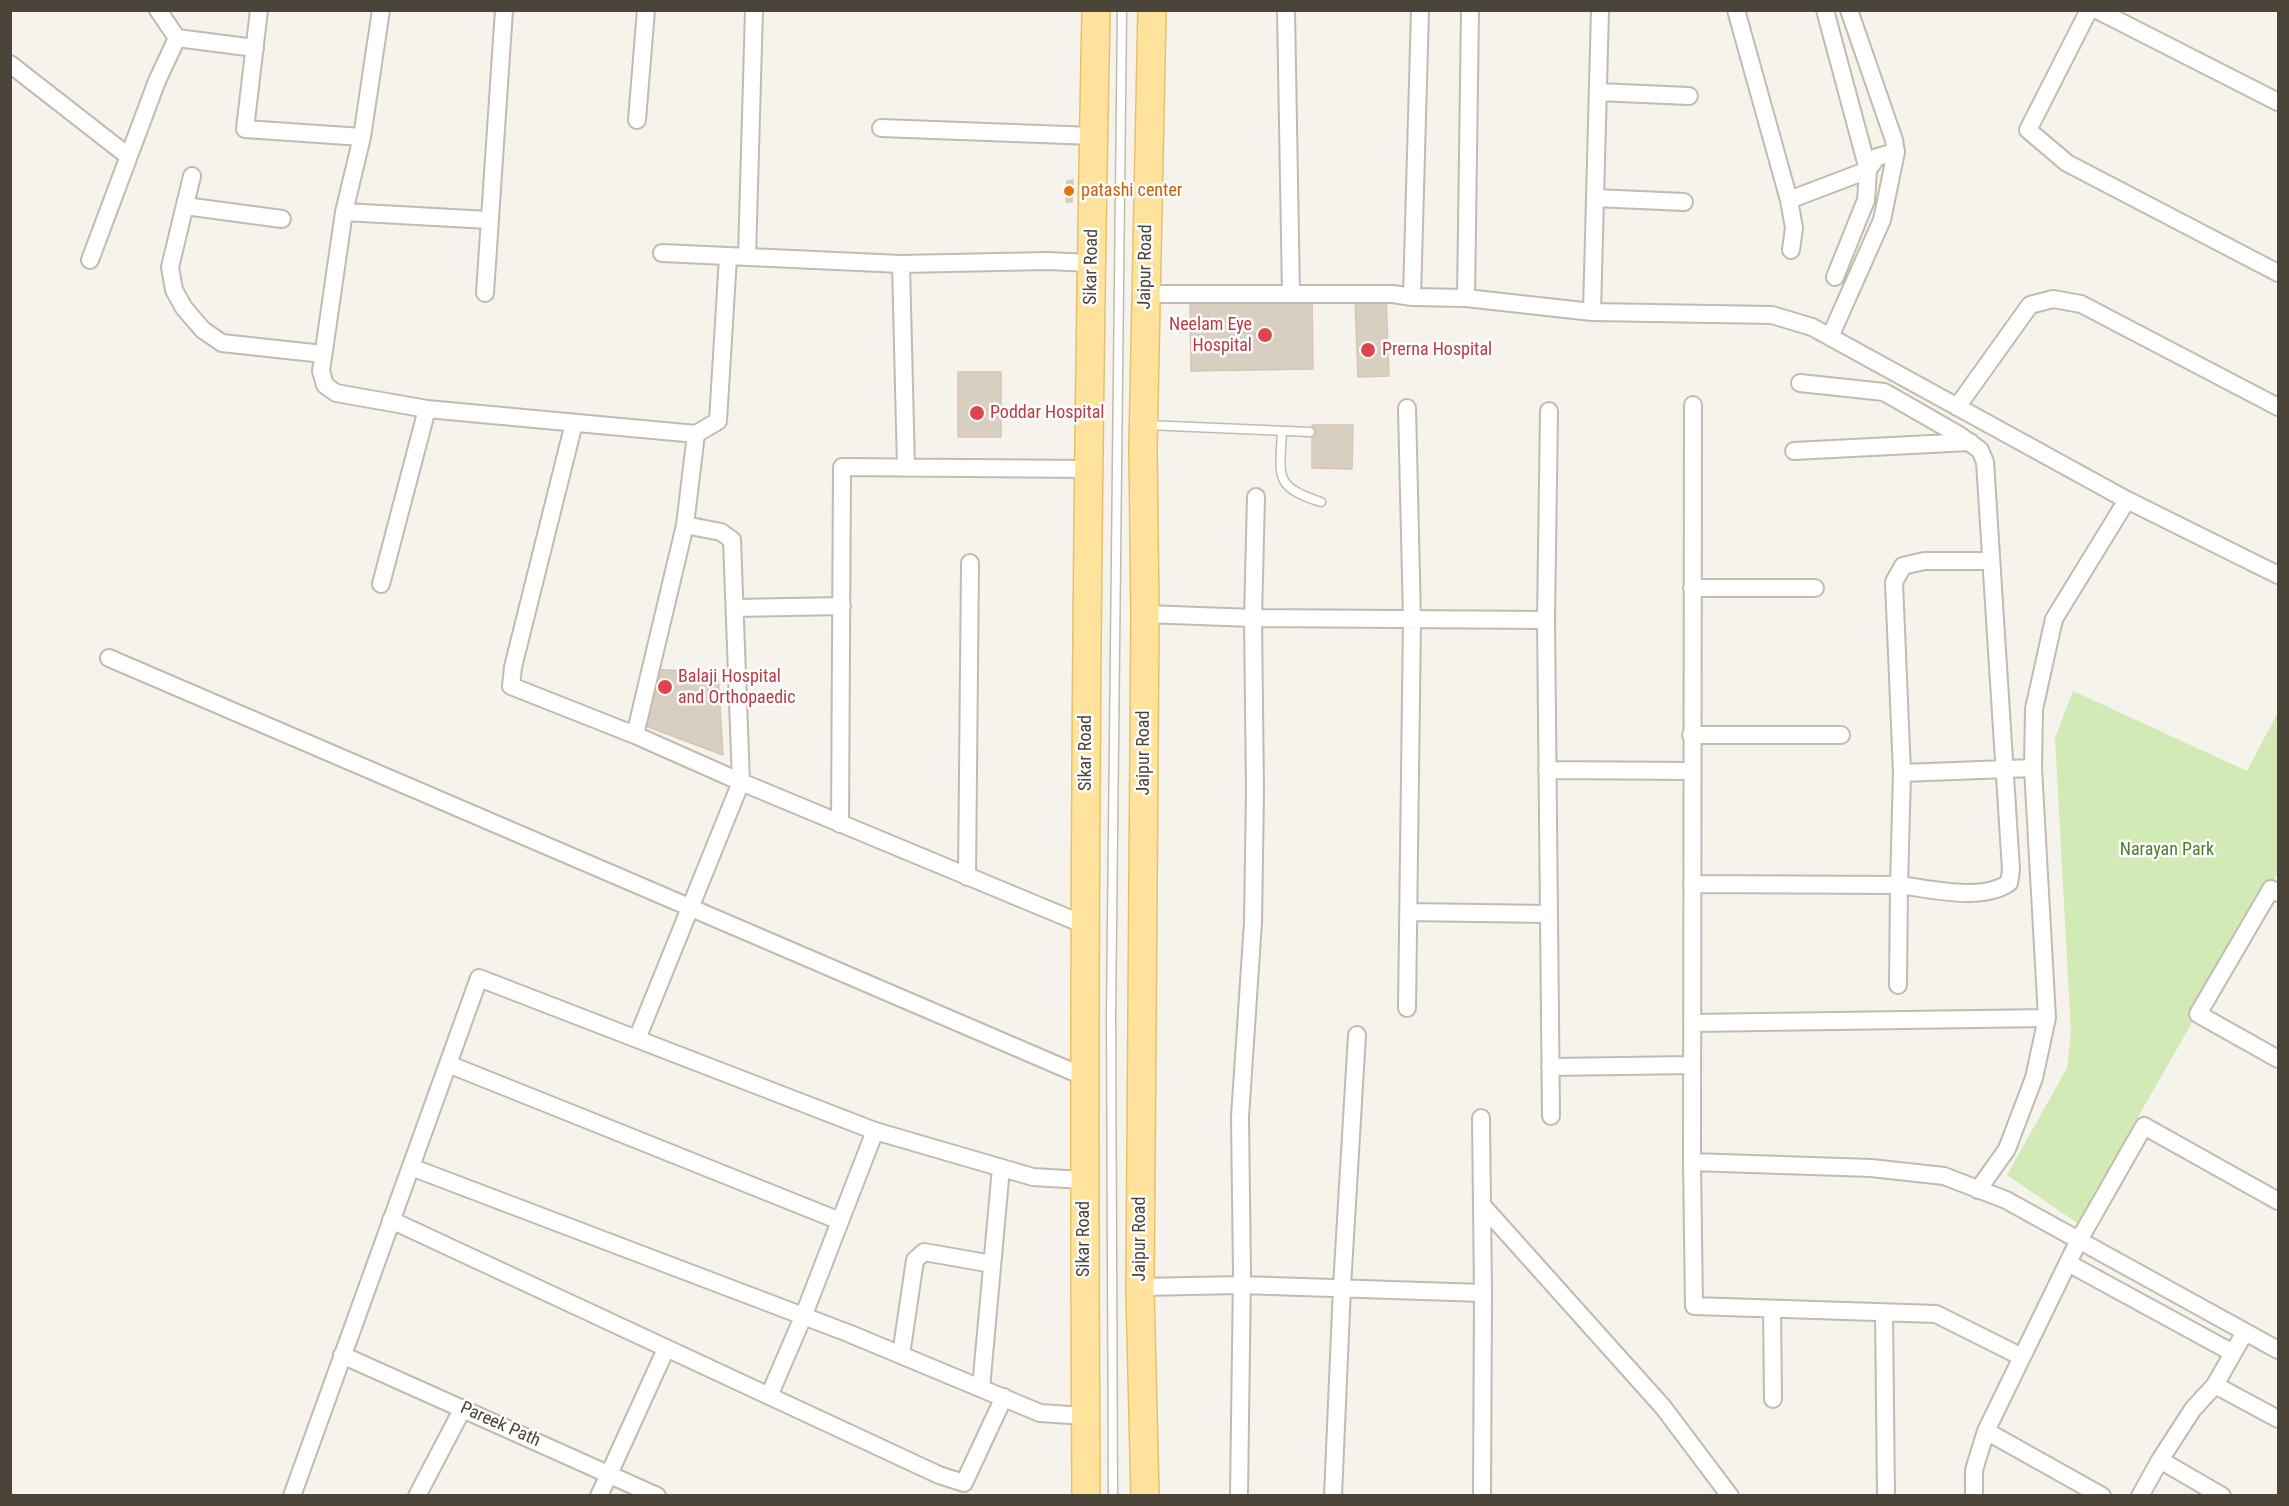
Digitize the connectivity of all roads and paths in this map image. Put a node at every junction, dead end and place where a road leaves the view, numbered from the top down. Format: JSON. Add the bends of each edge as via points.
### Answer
{"nodes":[{"id":1,"x":158,"y":10,"type":"edge"},
{"id":2,"x":259,"y":10,"type":"edge"},
{"id":3,"x":381,"y":10,"type":"edge"},
{"id":4,"x":504,"y":10,"type":"edge"},
{"id":5,"x":646,"y":10,"type":"edge"},
{"id":6,"x":754,"y":10,"type":"edge"},
{"id":7,"x":1096,"y":10,"type":"edge"},
{"id":8,"x":1122,"y":10,"type":"edge"},
{"id":9,"x":1152,"y":10,"type":"edge"},
{"id":10,"x":1286,"y":10,"type":"edge"},
{"id":11,"x":1420,"y":10,"type":"edge"},
{"id":12,"x":1470,"y":10,"type":"edge"},
{"id":13,"x":1600,"y":10,"type":"edge"},
{"id":14,"x":1736,"y":10,"type":"edge"},
{"id":15,"x":1825,"y":10,"type":"edge"},
{"id":16,"x":1849,"y":10,"type":"edge"},
{"id":17,"x":2088,"y":10,"type":"edge"},
{"id":18,"x":2097,"y":10,"type":"edge"},
{"id":19,"x":177,"y":38,"type":"junction"},
{"id":20,"x":255,"y":48,"type":"junction"},
{"id":21,"x":10,"y":64,"type":"edge"},
{"id":22,"x":1598,"y":92,"type":"junction"},
{"id":23,"x":1689,"y":96,"type":"dead end"},
{"id":24,"x":2278,"y":102,"type":"edge"},
{"id":25,"x":637,"y":120,"type":"dead end"},
{"id":26,"x":881,"y":128,"type":"dead end"},
{"id":27,"x":1093,"y":136,"type":"junction"},
{"id":28,"x":362,"y":137,"type":"junction"},
{"id":29,"x":1896,"y":152,"type":"junction"},
{"id":30,"x":128,"y":156,"type":"junction"},
{"id":31,"x":1869,"y":170,"type":"junction"},
{"id":32,"x":192,"y":176,"type":"dead end"},
{"id":33,"x":1595,"y":198,"type":"junction"},
{"id":34,"x":1789,"y":200,"type":"junction"},
{"id":35,"x":1684,"y":202,"type":"dead end"},
{"id":36,"x":185,"y":206,"type":"junction"},
{"id":37,"x":344,"y":212,"type":"junction"},
{"id":38,"x":282,"y":219,"type":"dead end"},
{"id":39,"x":489,"y":220,"type":"junction"},
{"id":40,"x":1791,"y":250,"type":"dead end"},
{"id":41,"x":662,"y":254,"type":"dead end"},
{"id":42,"x":728,"y":257,"type":"junction"},
{"id":43,"x":747,"y":257,"type":"junction"},
{"id":44,"x":90,"y":260,"type":"dead end"},
{"id":45,"x":1092,"y":263,"type":"junction"},
{"id":46,"x":901,"y":264,"type":"junction"},
{"id":47,"x":2278,"y":273,"type":"edge"},
{"id":48,"x":1835,"y":278,"type":"dead end"},
{"id":49,"x":485,"y":293,"type":"dead end"},
{"id":50,"x":1145,"y":294,"type":"junction"},
{"id":51,"x":1292,"y":294,"type":"junction"},
{"id":52,"x":1412,"y":297,"type":"junction"},
{"id":53,"x":1466,"y":298,"type":"junction"},
{"id":54,"x":1592,"y":312,"type":"junction"},
{"id":55,"x":1830,"y":337,"type":"junction"},
{"id":56,"x":323,"y":354,"type":"junction"},
{"id":57,"x":1800,"y":382,"type":"dead end"},
{"id":58,"x":1693,"y":405,"type":"dead end"},
{"id":59,"x":1957,"y":407,"type":"junction"},
{"id":60,"x":2278,"y":407,"type":"edge"},
{"id":61,"x":1407,"y":408,"type":"dead end"},
{"id":62,"x":427,"y":409,"type":"junction"},
{"id":63,"x":1549,"y":411,"type":"dead end"},
{"id":64,"x":574,"y":423,"type":"junction"},
{"id":65,"x":1143,"y":425,"type":"junction"},
{"id":66,"x":1282,"y":431,"type":"junction"},
{"id":67,"x":1310,"y":432,"type":"dead end"},
{"id":68,"x":696,"y":434,"type":"junction"},
{"id":69,"x":1970,"y":442,"type":"junction"},
{"id":70,"x":1794,"y":451,"type":"dead end"},
{"id":71,"x":906,"y":468,"type":"junction"},
{"id":72,"x":1089,"y":469,"type":"junction"},
{"id":73,"x":1256,"y":497,"type":"dead end"},
{"id":74,"x":2127,"y":500,"type":"junction"},
{"id":75,"x":1321,"y":502,"type":"dead end"},
{"id":76,"x":685,"y":525,"type":"junction"},
{"id":77,"x":1991,"y":561,"type":"junction"},
{"id":78,"x":970,"y":563,"type":"dead end"},
{"id":79,"x":2278,"y":575,"type":"edge"},
{"id":80,"x":381,"y":584,"type":"dead end"},
{"id":81,"x":1692,"y":588,"type":"junction"},
{"id":82,"x":1815,"y":588,"type":"dead end"},
{"id":83,"x":842,"y":606,"type":"junction"},
{"id":84,"x":735,"y":608,"type":"junction"},
{"id":85,"x":1145,"y":614,"type":"junction"},
{"id":86,"x":1253,"y":618,"type":"junction"},
{"id":87,"x":1412,"y":619,"type":"junction"},
{"id":88,"x":1546,"y":621,"type":"junction"},
{"id":89,"x":109,"y":658,"type":"dead end"},
{"id":90,"x":635,"y":735,"type":"junction"},
{"id":91,"x":1691,"y":735,"type":"junction"},
{"id":92,"x":1841,"y":735,"type":"dead end"},
{"id":93,"x":2033,"y":768,"type":"junction"},
{"id":94,"x":2005,"y":769,"type":"junction"},
{"id":95,"x":1547,"y":770,"type":"junction"},
{"id":96,"x":1692,"y":771,"type":"junction"},
{"id":97,"x":1902,"y":773,"type":"junction"},
{"id":98,"x":741,"y":782,"type":"junction"},
{"id":99,"x":840,"y":824,"type":"junction"},
{"id":100,"x":967,"y":877,"type":"junction"},
{"id":101,"x":1692,"y":884,"type":"junction"},
{"id":102,"x":1899,"y":885,"type":"junction"},
{"id":103,"x":2278,"y":893,"type":"edge"},
{"id":104,"x":691,"y":908,"type":"junction"},
{"id":105,"x":1408,"y":912,"type":"junction"},
{"id":106,"x":1549,"y":914,"type":"junction"},
{"id":107,"x":1086,"y":925,"type":"junction"},
{"id":108,"x":1898,"y":985,"type":"dead end"},
{"id":109,"x":1407,"y":1008,"type":"dead end"},
{"id":110,"x":2047,"y":1018,"type":"junction"},
{"id":111,"x":1692,"y":1023,"type":"junction"},
{"id":112,"x":1357,"y":1035,"type":"dead end"},
{"id":113,"x":637,"y":1039,"type":"junction"},
{"id":114,"x":2278,"y":1059,"type":"edge"},
{"id":115,"x":448,"y":1064,"type":"junction"},
{"id":116,"x":1692,"y":1065,"type":"junction"},
{"id":117,"x":1550,"y":1067,"type":"junction"},
{"id":118,"x":1084,"y":1077,"type":"junction"},
{"id":119,"x":1551,"y":1116,"type":"dead end"},
{"id":120,"x":1481,"y":1118,"type":"dead end"},
{"id":121,"x":875,"y":1131,"type":"junction"},
{"id":122,"x":1692,"y":1162,"type":"junction"},
{"id":123,"x":411,"y":1167,"type":"junction"},
{"id":124,"x":1001,"y":1168,"type":"junction"},
{"id":125,"x":1083,"y":1180,"type":"junction"},
{"id":126,"x":1978,"y":1190,"type":"junction"},
{"id":127,"x":2278,"y":1202,"type":"edge"},
{"id":128,"x":1482,"y":1205,"type":"junction"},
{"id":129,"x":391,"y":1220,"type":"junction"},
{"id":130,"x":840,"y":1221,"type":"junction"},
{"id":131,"x":2079,"y":1240,"type":"junction"},
{"id":132,"x":2068,"y":1263,"type":"junction"},
{"id":133,"x":992,"y":1264,"type":"junction"},
{"id":134,"x":1241,"y":1285,"type":"junction"},
{"id":135,"x":1140,"y":1287,"type":"junction"},
{"id":136,"x":1342,"y":1287,"type":"junction"},
{"id":137,"x":1483,"y":1293,"type":"junction"},
{"id":138,"x":1772,"y":1309,"type":"junction"},
{"id":139,"x":1884,"y":1312,"type":"junction"},
{"id":140,"x":803,"y":1317,"type":"junction"},
{"id":141,"x":2245,"y":1332,"type":"junction"},
{"id":142,"x":666,"y":1348,"type":"junction"},
{"id":143,"x":2278,"y":1350,"type":"edge"},
{"id":144,"x":2233,"y":1353,"type":"junction"},
{"id":145,"x":342,"y":1354,"type":"junction"},
{"id":146,"x":901,"y":1355,"type":"junction"},
{"id":147,"x":2022,"y":1357,"type":"junction"},
{"id":148,"x":2214,"y":1385,"type":"junction"},
{"id":149,"x":981,"y":1388,"type":"junction"},
{"id":150,"x":769,"y":1396,"type":"junction"},
{"id":151,"x":1004,"y":1397,"type":"junction"},
{"id":152,"x":1773,"y":1399,"type":"dead end"},
{"id":153,"x":463,"y":1408,"type":"junction"},
{"id":154,"x":1085,"y":1416,"type":"junction"},
{"id":155,"x":2278,"y":1419,"type":"edge"},
{"id":156,"x":1986,"y":1431,"type":"junction"},
{"id":157,"x":2160,"y":1460,"type":"junction"},
{"id":158,"x":608,"y":1473,"type":"junction"},
{"id":159,"x":292,"y":1496,"type":"edge"},
{"id":160,"x":417,"y":1496,"type":"edge"},
{"id":161,"x":599,"y":1496,"type":"edge"},
{"id":162,"x":657,"y":1496,"type":"edge"},
{"id":163,"x":1086,"y":1496,"type":"edge"},
{"id":164,"x":1113,"y":1496,"type":"edge"},
{"id":165,"x":1145,"y":1496,"type":"edge"},
{"id":166,"x":1239,"y":1496,"type":"edge"},
{"id":167,"x":1333,"y":1496,"type":"edge"},
{"id":168,"x":1482,"y":1496,"type":"edge"},
{"id":169,"x":1730,"y":1496,"type":"edge"},
{"id":170,"x":1886,"y":1496,"type":"edge"},
{"id":171,"x":1974,"y":1496,"type":"edge"},
{"id":172,"x":2102,"y":1496,"type":"edge"},
{"id":173,"x":2140,"y":1496,"type":"edge"},
{"id":174,"x":2222,"y":1496,"type":"edge"}],
"edges":[{"from":1,"to":19,"type":"street"},
{"from":2,"to":20,"type":"street"},
{"from":3,"to":28,"type":"street"},
{"from":4,"to":39,"type":"street"},
{"from":5,"to":25,"type":"street"},
{"from":6,"to":43,"type":"street"},
{"from":7,"to":27,"type":"main road","name":"Sikar Road"},
{"from":8,"to":164,"type":"lane","via":[[1110,1016]]},
{"from":9,"to":50,"type":"main road","name":"Jaipur Road"},
{"from":10,"to":51,"type":"street"},
{"from":11,"to":52,"type":"street"},
{"from":12,"to":53,"type":"street"},
{"from":13,"to":22,"type":"street"},
{"from":14,"to":34,"type":"street"},
{"from":15,"to":31,"type":"street"},
{"from":16,"to":29,"type":"street"},
{"from":17,"to":47,"type":"street","via":[[2028,130],[2067,163]]},
{"from":18,"to":24,"type":"street"},
{"from":19,"to":20,"type":"street"},
{"from":19,"to":30,"type":"street"},
{"from":20,"to":28,"type":"street","via":[[245,129]]},
{"from":21,"to":30,"type":"street"},
{"from":22,"to":23,"type":"street"},
{"from":22,"to":33,"type":"street"},
{"from":26,"to":27,"type":"street"},
{"from":27,"to":45,"type":"main road","name":"Sikar Road"},
{"from":28,"to":37,"type":"street"},
{"from":29,"to":31,"type":"street","via":[[1877,157]]},
{"from":29,"to":55,"type":"street","via":[[1882,220]]},
{"from":30,"to":44,"type":"street"},
{"from":31,"to":34,"type":"street"},
{"from":31,"to":48,"type":"street","via":[[1866,200]]},
{"from":32,"to":36,"type":"street"},
{"from":33,"to":35,"type":"street"},
{"from":33,"to":54,"type":"street"},
{"from":34,"to":40,"type":"street","via":[[1794,228]]},
{"from":36,"to":38,"type":"street"},
{"from":36,"to":56,"type":"street","via":[[170,267],[174,290],[203,330],[222,343]]},
{"from":37,"to":39,"type":"street"},
{"from":37,"to":56,"type":"street"},
{"from":39,"to":49,"type":"street"},
{"from":41,"to":42,"type":"street"},
{"from":42,"to":43,"type":"street"},
{"from":42,"to":68,"type":"street","via":[[718,421]]},
{"from":43,"to":46,"type":"street"},
{"from":45,"to":46,"type":"street"},
{"from":45,"to":72,"type":"main road","name":"Sikar Road"},
{"from":46,"to":71,"type":"street"},
{"from":50,"to":51,"type":"street"},
{"from":50,"to":65,"type":"main road","name":"Jaipur Road"},
{"from":51,"to":52,"type":"street"},
{"from":52,"to":53,"type":"street"},
{"from":53,"to":54,"type":"street"},
{"from":54,"to":55,"type":"street","via":[[1772,315]]},
{"from":55,"to":59,"type":"street"},
{"from":56,"to":62,"type":"street","via":[[322,380],[329,390]]},
{"from":57,"to":69,"type":"street","via":[[1884,392]]},
{"from":58,"to":81,"type":"street"},
{"from":59,"to":60,"type":"street","via":[[2030,305],[2053,299],[2081,304]]},
{"from":59,"to":74,"type":"street"},
{"from":61,"to":87,"type":"street"},
{"from":62,"to":64,"type":"street"},
{"from":62,"to":80,"type":"street"},
{"from":63,"to":88,"type":"street"},
{"from":64,"to":68,"type":"street"},
{"from":64,"to":90,"type":"street","via":[[511,686]]},
{"from":65,"to":66,"type":"lane"},
{"from":65,"to":85,"type":"main road","name":"Jaipur Road"},
{"from":66,"to":67,"type":"lane"},
{"from":66,"to":75,"type":"lane","via":[[1282,480],[1291,490]]},
{"from":68,"to":76,"type":"street"},
{"from":69,"to":70,"type":"street"},
{"from":69,"to":77,"type":"street","via":[[1980,450],[1985,462]]},
{"from":71,"to":72,"type":"street"},
{"from":71,"to":83,"type":"street","via":[[842,467]]},
{"from":72,"to":107,"type":"main road","name":"Sikar Road"},
{"from":73,"to":86,"type":"street"},
{"from":74,"to":79,"type":"street"},
{"from":74,"to":93,"type":"street","via":[[2054,619],[2034,709]]},
{"from":76,"to":84,"type":"street","via":[[721,532],[732,540]]},
{"from":76,"to":90,"type":"street"},
{"from":77,"to":94,"type":"street"},
{"from":77,"to":97,"type":"street","via":[[1924,561],[1903,566],[1894,582]]},
{"from":78,"to":100,"type":"street"},
{"from":81,"to":82,"type":"street"},
{"from":81,"to":91,"type":"street"},
{"from":83,"to":84,"type":"street"},
{"from":83,"to":99,"type":"street"},
{"from":84,"to":98,"type":"street"},
{"from":85,"to":86,"type":"street"},
{"from":85,"to":135,"type":"main road","name":"Jaipur Road"},
{"from":86,"to":87,"type":"street"},
{"from":86,"to":134,"type":"street","via":[[1255,790],[1240,1117]]},
{"from":87,"to":88,"type":"street"},
{"from":87,"to":105,"type":"street"},
{"from":88,"to":95,"type":"street"},
{"from":89,"to":104,"type":"street"},
{"from":90,"to":98,"type":"street"},
{"from":91,"to":92,"type":"street"},
{"from":91,"to":96,"type":"street"},
{"from":93,"to":94,"type":"street"},
{"from":93,"to":110,"type":"street"},
{"from":94,"to":97,"type":"street"},
{"from":94,"to":102,"type":"street","via":[[2009,883],[1976,894]]},
{"from":95,"to":96,"type":"street"},
{"from":95,"to":106,"type":"street"},
{"from":96,"to":101,"type":"street"},
{"from":97,"to":102,"type":"street"},
{"from":98,"to":99,"type":"street"},
{"from":98,"to":104,"type":"street"},
{"from":99,"to":100,"type":"street"},
{"from":100,"to":107,"type":"street"},
{"from":101,"to":102,"type":"street"},
{"from":101,"to":111,"type":"street"},
{"from":102,"to":108,"type":"street"},
{"from":103,"to":114,"type":"street","via":[[2271,889],[2198,1014]]},
{"from":104,"to":113,"type":"street"},
{"from":104,"to":118,"type":"street"},
{"from":105,"to":106,"type":"street"},
{"from":105,"to":109,"type":"street"},
{"from":106,"to":117,"type":"street"},
{"from":107,"to":118,"type":"main road","name":"Sikar Road"},
{"from":110,"to":111,"type":"street"},
{"from":110,"to":126,"type":"street","via":[[2034,1078],[2007,1149]]},
{"from":111,"to":116,"type":"street"},
{"from":112,"to":136,"type":"street"},
{"from":113,"to":115,"type":"street","via":[[479,978]]},
{"from":113,"to":121,"type":"street"},
{"from":115,"to":123,"type":"street"},
{"from":115,"to":130,"type":"street"},
{"from":116,"to":117,"type":"street"},
{"from":116,"to":122,"type":"street"},
{"from":117,"to":119,"type":"street"},
{"from":118,"to":125,"type":"main road","name":"Sikar Road"},
{"from":120,"to":128,"type":"street"},
{"from":121,"to":124,"type":"street"},
{"from":121,"to":130,"type":"street"},
{"from":122,"to":126,"type":"street","via":[[1871,1168],[1944,1176]]},
{"from":122,"to":138,"type":"street","via":[[1694,1306]]},
{"from":123,"to":129,"type":"street"},
{"from":123,"to":140,"type":"street"},
{"from":124,"to":125,"type":"street","via":[[1033,1177]]},
{"from":124,"to":133,"type":"street"},
{"from":125,"to":154,"type":"main road","name":"Sikar Road"},
{"from":126,"to":131,"type":"street","via":[[2006,1200]]},
{"from":127,"to":131,"type":"street","via":[[2144,1126]]},
{"from":128,"to":137,"type":"street"},
{"from":128,"to":169,"type":"street","via":[[1664,1407]]},
{"from":129,"to":142,"type":"street"},
{"from":129,"to":145,"type":"street"},
{"from":130,"to":140,"type":"street"},
{"from":131,"to":132,"type":"street"},
{"from":131,"to":141,"type":"street"},
{"from":132,"to":144,"type":"street"},
{"from":132,"to":147,"type":"street"},
{"from":133,"to":146,"type":"street","via":[[924,1252],[915,1260]]},
{"from":133,"to":149,"type":"street"},
{"from":134,"to":135,"type":"street"},
{"from":134,"to":136,"type":"street"},
{"from":134,"to":166,"type":"street"},
{"from":135,"to":165,"type":"main road","name":"Jaipur Road"},
{"from":136,"to":137,"type":"street"},
{"from":136,"to":167,"type":"street"},
{"from":137,"to":168,"type":"street"},
{"from":138,"to":139,"type":"street"},
{"from":138,"to":152,"type":"street"},
{"from":139,"to":147,"type":"street","via":[[1936,1314]]},
{"from":139,"to":170,"type":"street"},
{"from":140,"to":146,"type":"street"},
{"from":140,"to":150,"type":"street"},
{"from":141,"to":143,"type":"street"},
{"from":141,"to":144,"type":"street"},
{"from":142,"to":150,"type":"street"},
{"from":142,"to":158,"type":"street"},
{"from":144,"to":148,"type":"street"},
{"from":145,"to":153,"type":"street","name":"Pareek Path"},
{"from":145,"to":159,"type":"street"},
{"from":146,"to":149,"type":"street"},
{"from":147,"to":156,"type":"street"},
{"from":148,"to":155,"type":"street"},
{"from":148,"to":157,"type":"street","via":[[2193,1409]]},
{"from":149,"to":151,"type":"street"},
{"from":150,"to":151,"type":"street","via":[[964,1483]]},
{"from":151,"to":154,"type":"street","via":[[1041,1413]]},
{"from":153,"to":158,"type":"street","name":"Pareek Path"},
{"from":153,"to":160,"type":"street"},
{"from":154,"to":163,"type":"main road","name":"Sikar Road"},
{"from":156,"to":171,"type":"street","via":[[1974,1470]]},
{"from":156,"to":172,"type":"street"},
{"from":157,"to":173,"type":"street"},
{"from":157,"to":174,"type":"street"},
{"from":158,"to":161,"type":"street"},
{"from":158,"to":162,"type":"street","name":"Pareek Path"}]}
